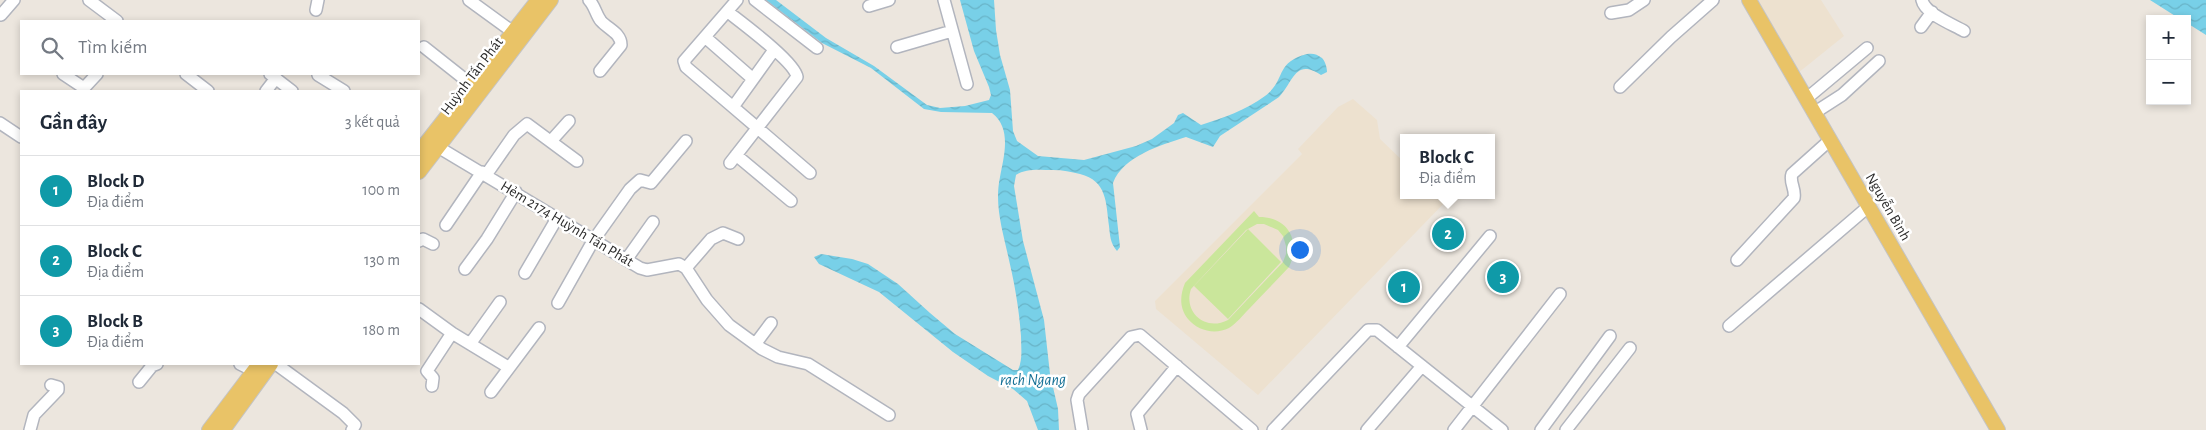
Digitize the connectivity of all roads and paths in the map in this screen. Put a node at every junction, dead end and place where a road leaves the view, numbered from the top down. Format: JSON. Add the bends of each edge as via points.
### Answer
{"nodes":[{"id":1,"x":14,"y":0,"type":"edge"},
{"id":2,"x":90,"y":0,"type":"edge"},
{"id":3,"x":469,"y":0,"type":"edge"},
{"id":4,"x":550,"y":0,"type":"edge"},
{"id":5,"x":589,"y":0,"type":"edge"},
{"id":6,"x":737,"y":0,"type":"edge"},
{"id":7,"x":755,"y":0,"type":"edge"},
{"id":8,"x":889,"y":0,"type":"edge"},
{"id":9,"x":944,"y":0,"type":"edge"},
{"id":10,"x":1644,"y":0,"type":"edge"},
{"id":11,"x":1713,"y":0,"type":"edge"},
{"id":12,"x":1749,"y":0,"type":"edge"},
{"id":13,"x":1922,"y":0,"type":"edge"},
{"id":14,"x":535,"y":1,"type":"edge"},
{"id":15,"x":870,"y":6,"type":"dead end"},
{"id":16,"x":728,"y":12,"type":"junction"},
{"id":17,"x":1932,"y":12,"type":"junction"},
{"id":18,"x":1611,"y":13,"type":"dead end"},
{"id":19,"x":1,"y":15,"type":"dead end"},
{"id":20,"x":116,"y":20,"type":"edge"},
{"id":21,"x":1921,"y":27,"type":"dead end"},
{"id":22,"x":1964,"y":30,"type":"dead end"},
{"id":23,"x":952,"y":31,"type":"junction"},
{"id":24,"x":513,"y":32,"type":"junction"},
{"id":25,"x":705,"y":37,"type":"junction"},
{"id":26,"x":424,"y":46,"type":"dead end"},
{"id":27,"x":898,"y":47,"type":"dead end"},
{"id":28,"x":817,"y":48,"type":"dead end"},
{"id":29,"x":1867,"y":48,"type":"dead end"},
{"id":30,"x":774,"y":50,"type":"junction"},
{"id":31,"x":1879,"y":61,"type":"dead end"},
{"id":32,"x":600,"y":71,"type":"dead end"},
{"id":33,"x":64,"y":75,"type":"edge"},
{"id":34,"x":96,"y":75,"type":"edge"},
{"id":35,"x":187,"y":75,"type":"edge"},
{"id":36,"x":318,"y":75,"type":"dead end"},
{"id":37,"x":273,"y":76,"type":"edge"},
{"id":38,"x":753,"y":79,"type":"junction"},
{"id":39,"x":967,"y":84,"type":"dead end"},
{"id":40,"x":472,"y":85,"type":"junction"},
{"id":41,"x":1620,"y":87,"type":"dead end"},
{"id":42,"x":207,"y":90,"type":"edge"},
{"id":43,"x":266,"y":90,"type":"edge"},
{"id":44,"x":291,"y":90,"type":"edge"},
{"id":45,"x":342,"y":90,"type":"edge"},
{"id":46,"x":1806,"y":98,"type":"junction"},
{"id":47,"x":733,"y":107,"type":"junction"},
{"id":48,"x":1814,"y":113,"type":"junction"},
{"id":49,"x":569,"y":121,"type":"dead end"},
{"id":50,"x":0,"y":123,"type":"edge"},
{"id":51,"x":759,"y":127,"type":"junction"},
{"id":52,"x":20,"y":136,"type":"edge"},
{"id":53,"x":1830,"y":140,"type":"junction"},
{"id":54,"x":551,"y":141,"type":"junction"},
{"id":55,"x":686,"y":141,"type":"dead end"},
{"id":56,"x":425,"y":146,"type":"edge"},
{"id":57,"x":576,"y":160,"type":"dead end"},
{"id":58,"x":420,"y":168,"type":"edge"},
{"id":59,"x":484,"y":173,"type":"junction"},
{"id":60,"x":810,"y":173,"type":"dead end"},
{"id":61,"x":516,"y":192,"type":"junction"},
{"id":62,"x":790,"y":201,"type":"dead end"},
{"id":63,"x":1868,"y":206,"type":"junction"},
{"id":64,"x":556,"y":220,"type":"junction"},
{"id":65,"x":653,"y":222,"type":"dead end"},
{"id":66,"x":446,"y":225,"type":"dead end"},
{"id":67,"x":1490,"y":236,"type":"dead end"},
{"id":68,"x":738,"y":239,"type":"dead end"},
{"id":69,"x":420,"y":241,"type":"edge"},
{"id":70,"x":593,"y":241,"type":"junction"},
{"id":71,"x":433,"y":244,"type":"dead end"},
{"id":72,"x":626,"y":260,"type":"junction"},
{"id":73,"x":1737,"y":260,"type":"dead end"},
{"id":74,"x":686,"y":268,"type":"junction"},
{"id":75,"x":465,"y":269,"type":"dead end"},
{"id":76,"x":525,"y":273,"type":"dead end"},
{"id":77,"x":1560,"y":294,"type":"dead end"},
{"id":78,"x":500,"y":302,"type":"dead end"},
{"id":79,"x":558,"y":303,"type":"dead end"},
{"id":80,"x":420,"y":310,"type":"edge"},
{"id":81,"x":771,"y":323,"type":"dead end"},
{"id":82,"x":1729,"y":326,"type":"dead end"},
{"id":83,"x":539,"y":328,"type":"dead end"},
{"id":84,"x":452,"y":333,"type":"junction"},
{"id":85,"x":1610,"y":336,"type":"dead end"},
{"id":86,"x":756,"y":343,"type":"junction"},
{"id":87,"x":470,"y":344,"type":"junction"},
{"id":88,"x":1398,"y":347,"type":"junction"},
{"id":89,"x":1630,"y":348,"type":"dead end"},
{"id":90,"x":154,"y":365,"type":"edge"},
{"id":91,"x":271,"y":365,"type":"edge"},
{"id":92,"x":277,"y":365,"type":"edge"},
{"id":93,"x":1177,"y":366,"type":"junction"},
{"id":94,"x":1422,"y":366,"type":"junction"},
{"id":95,"x":256,"y":367,"type":"edge"},
{"id":96,"x":508,"y":367,"type":"junction"},
{"id":97,"x":139,"y":382,"type":"dead end"},
{"id":98,"x":51,"y":385,"type":"dead end"},
{"id":99,"x":432,"y":386,"type":"dead end"},
{"id":100,"x":491,"y":392,"type":"dead end"},
{"id":101,"x":1472,"y":406,"type":"junction"},
{"id":102,"x":888,"y":415,"type":"dead end"},
{"id":103,"x":227,"y":428,"type":"edge"},
{"id":104,"x":30,"y":430,"type":"edge"},
{"id":105,"x":209,"y":430,"type":"edge"},
{"id":106,"x":352,"y":430,"type":"edge"},
{"id":107,"x":1082,"y":430,"type":"edge"},
{"id":108,"x":1141,"y":430,"type":"edge"},
{"id":109,"x":1252,"y":430,"type":"edge"},
{"id":110,"x":1273,"y":430,"type":"edge"},
{"id":111,"x":1367,"y":430,"type":"edge"},
{"id":112,"x":1454,"y":430,"type":"edge"},
{"id":113,"x":1502,"y":430,"type":"edge"},
{"id":114,"x":1541,"y":430,"type":"edge"},
{"id":115,"x":1566,"y":430,"type":"edge"},
{"id":116,"x":1998,"y":430,"type":"edge"}],
"edges":[{"from":1,"to":19,"type":"street"},
{"from":2,"to":20,"type":"street"},
{"from":3,"to":24,"type":"street"},
{"from":4,"to":56,"type":"main road","name":"Huỳnh Tấn Phát"},
{"from":5,"to":32,"type":"street","via":[[600,20],[621,42]]},
{"from":6,"to":16,"type":"street"},
{"from":7,"to":28,"type":"street"},
{"from":8,"to":15,"type":"street"},
{"from":9,"to":23,"type":"street"},
{"from":10,"to":18,"type":"street","via":[[1630,10]]},
{"from":11,"to":41,"type":"street","via":[[1649,56]]},
{"from":12,"to":46,"type":"main road","name":"Nguyễn Bình"},
{"from":13,"to":17,"type":"street"},
{"from":14,"to":24,"type":"main road","name":"Huỳnh Tấn Phát"},
{"from":16,"to":25,"type":"street"},
{"from":16,"to":30,"type":"street"},
{"from":17,"to":21,"type":"street"},
{"from":17,"to":22,"type":"street"},
{"from":23,"to":27,"type":"street"},
{"from":23,"to":39,"type":"street"},
{"from":24,"to":40,"type":"main road","name":"Huỳnh Tấn Phát"},
{"from":25,"to":38,"type":"street"},
{"from":25,"to":47,"type":"street","via":[[684,64]]},
{"from":26,"to":40,"type":"street"},
{"from":29,"to":46,"type":"street"},
{"from":30,"to":38,"type":"street"},
{"from":30,"to":51,"type":"street","via":[[794,69],[797,77]]},
{"from":31,"to":48,"type":"street","via":[[1842,95]]},
{"from":33,"to":34,"type":"street","via":[[84,88]]},
{"from":35,"to":42,"type":"street"},
{"from":36,"to":45,"type":"street"},
{"from":37,"to":43,"type":"street"},
{"from":37,"to":44,"type":"street"},
{"from":38,"to":47,"type":"street"},
{"from":40,"to":56,"type":"main road","name":"Huỳnh Tấn Phát"},
{"from":46,"to":48,"type":"main road","name":"Nguyễn Bình"},
{"from":47,"to":51,"type":"street"},
{"from":48,"to":53,"type":"main road","name":"Nguyễn Bình"},
{"from":49,"to":54,"type":"street"},
{"from":50,"to":52,"type":"street"},
{"from":51,"to":60,"type":"street"},
{"from":51,"to":62,"type":"street","via":[[733,159]]},
{"from":53,"to":63,"type":"main road","name":"Nguyễn Bình"},
{"from":53,"to":73,"type":"street","via":[[1792,174],[1794,198]]},
{"from":54,"to":57,"type":"street"},
{"from":54,"to":59,"type":"street","via":[[526,124],[514,134]]},
{"from":55,"to":70,"type":"street","via":[[651,183],[640,180],[630,189]]},
{"from":56,"to":58,"type":"main road","name":"Huỳnh Tấn Phát"},
{"from":56,"to":59,"type":"street","name":"Hẻm 2174 Huỳnh Tấn Phát"},
{"from":59,"to":61,"type":"street","name":"Hẻm 2174 Huỳnh Tấn Phát"},
{"from":59,"to":66,"type":"street"},
{"from":61,"to":64,"type":"street","name":"Hẻm 2174 Huỳnh Tấn Phát"},
{"from":61,"to":75,"type":"street"},
{"from":63,"to":82,"type":"street"},
{"from":63,"to":116,"type":"main road","name":"Nguyễn Bình"},
{"from":64,"to":70,"type":"street","name":"Hẻm 2174 Huỳnh Tấn Phát"},
{"from":64,"to":76,"type":"street"},
{"from":65,"to":72,"type":"street"},
{"from":67,"to":88,"type":"street"},
{"from":68,"to":74,"type":"street","via":[[723,233],[716,236]]},
{"from":69,"to":71,"type":"street"},
{"from":70,"to":72,"type":"street","name":"Hẻm 2174 Huỳnh Tấn Phát"},
{"from":70,"to":79,"type":"street"},
{"from":72,"to":74,"type":"street","name":"Hẻm 2174 Huỳnh Tấn Phát","via":[[643,270],[676,264]]},
{"from":74,"to":86,"type":"street","via":[[721,317]]},
{"from":77,"to":101,"type":"street"},
{"from":78,"to":87,"type":"street"},
{"from":80,"to":84,"type":"street"},
{"from":81,"to":86,"type":"street"},
{"from":83,"to":96,"type":"street"},
{"from":84,"to":87,"type":"street"},
{"from":84,"to":99,"type":"street","via":[[427,371],[434,380]]},
{"from":85,"to":114,"type":"street"},
{"from":86,"to":102,"type":"street","via":[[778,357],[808,364]]},
{"from":87,"to":96,"type":"street"},
{"from":88,"to":94,"type":"street"},
{"from":88,"to":110,"type":"street","via":[[1377,330],[1368,330]]},
{"from":89,"to":115,"type":"street"},
{"from":90,"to":97,"type":"street"},
{"from":91,"to":103,"type":"main road"},
{"from":92,"to":106,"type":"street","via":[[344,413],[355,425]]},
{"from":93,"to":107,"type":"street","via":[[1140,335],[1133,336],[1078,394]]},
{"from":93,"to":108,"type":"street","via":[[1137,414]]},
{"from":93,"to":109,"type":"street"},
{"from":94,"to":101,"type":"street"},
{"from":94,"to":111,"type":"street"},
{"from":95,"to":105,"type":"main road"},
{"from":96,"to":100,"type":"street"},
{"from":98,"to":104,"type":"street","via":[[58,390],[34,415]]},
{"from":101,"to":112,"type":"street"},
{"from":101,"to":113,"type":"street"}]}
